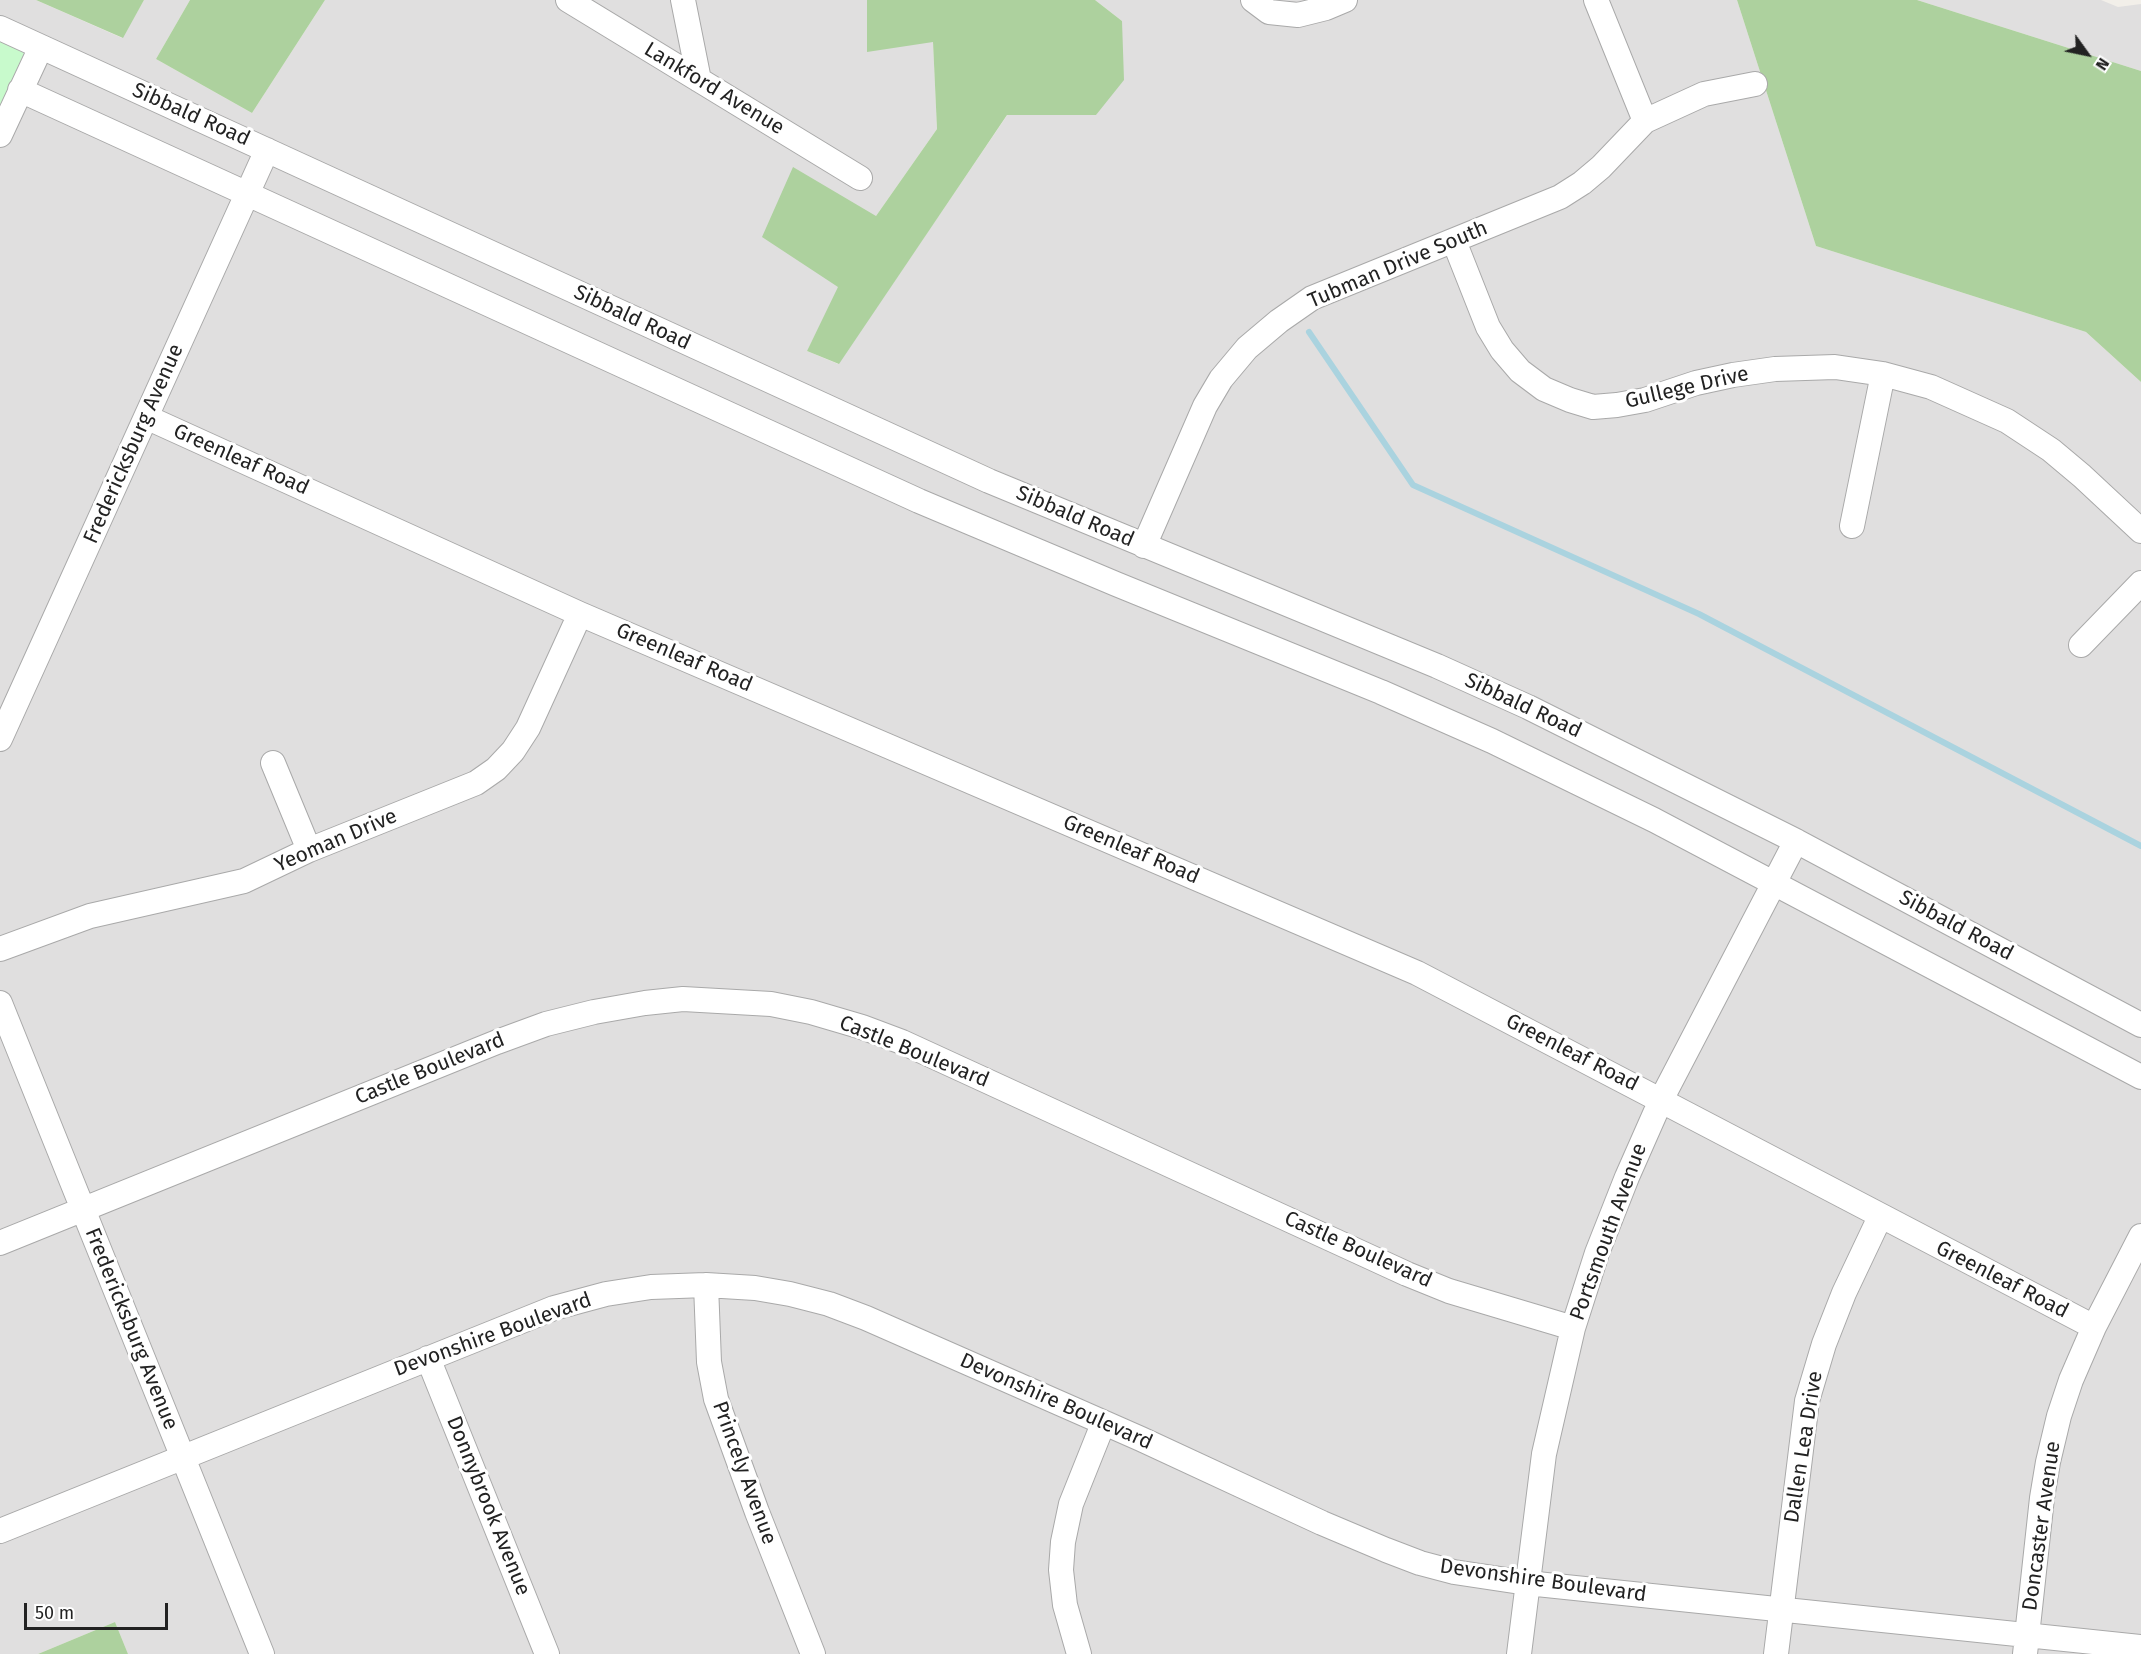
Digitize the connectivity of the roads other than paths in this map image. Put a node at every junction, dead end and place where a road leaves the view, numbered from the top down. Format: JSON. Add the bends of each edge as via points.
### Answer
{"nodes":[{"id":1,"x":568,"y":0,"type":"edge"},
{"id":2,"x":684,"y":0,"type":"edge"},
{"id":3,"x":1253,"y":0,"type":"edge"},
{"id":4,"x":1345,"y":0,"type":"edge"},
{"id":5,"x":1596,"y":0,"type":"edge"},
{"id":6,"x":0,"y":28,"type":"edge"},
{"id":7,"x":41,"y":47,"type":"junction"},
{"id":8,"x":699,"y":80,"type":"junction"},
{"id":9,"x":1755,"y":84,"type":"dead end"},
{"id":10,"x":20,"y":90,"type":"junction"},
{"id":11,"x":1645,"y":121,"type":"junction"},
{"id":12,"x":0,"y":135,"type":"edge"},
{"id":13,"x":267,"y":150,"type":"junction"},
{"id":14,"x":860,"y":178,"type":"dead end"},
{"id":15,"x":248,"y":193,"type":"junction"},
{"id":16,"x":1454,"y":241,"type":"junction"},
{"id":17,"x":1883,"y":374,"type":"junction"},
{"id":18,"x":146,"y":417,"type":"junction"},
{"id":19,"x":1852,"y":526,"type":"dead end"},
{"id":20,"x":2141,"y":531,"type":"edge"},
{"id":21,"x":1144,"y":546,"type":"junction"},
{"id":22,"x":2141,"y":583,"type":"edge"},
{"id":23,"x":580,"y":614,"type":"junction"},
{"id":24,"x":2081,"y":645,"type":"dead end"},
{"id":25,"x":0,"y":739,"type":"edge"},
{"id":26,"x":273,"y":763,"type":"dead end"},
{"id":27,"x":1796,"y":841,"type":"junction"},
{"id":28,"x":309,"y":850,"type":"junction"},
{"id":29,"x":1774,"y":885,"type":"junction"},
{"id":30,"x":0,"y":949,"type":"edge"},
{"id":31,"x":0,"y":1003,"type":"edge"},
{"id":32,"x":2141,"y":1025,"type":"edge"},
{"id":33,"x":2141,"y":1077,"type":"edge"},
{"id":34,"x":1661,"y":1100,"type":"junction"},
{"id":35,"x":84,"y":1209,"type":"junction"},
{"id":36,"x":1880,"y":1217,"type":"junction"},
{"id":37,"x":2141,"y":1236,"type":"edge"},
{"id":38,"x":0,"y":1243,"type":"edge"},
{"id":39,"x":706,"y":1285,"type":"junction"},
{"id":40,"x":2094,"y":1327,"type":"junction"},
{"id":41,"x":1573,"y":1328,"type":"junction"},
{"id":42,"x":428,"y":1358,"type":"junction"},
{"id":43,"x":1103,"y":1424,"type":"junction"},
{"id":44,"x":183,"y":1457,"type":"junction"},
{"id":45,"x":0,"y":1531,"type":"edge"},
{"id":46,"x":1527,"y":1583,"type":"junction"},
{"id":47,"x":1781,"y":1609,"type":"junction"},
{"id":48,"x":2026,"y":1644,"type":"edge"},
{"id":49,"x":2141,"y":1647,"type":"edge"},
{"id":50,"x":262,"y":1654,"type":"edge"},
{"id":51,"x":547,"y":1654,"type":"edge"},
{"id":52,"x":813,"y":1654,"type":"edge"},
{"id":53,"x":1079,"y":1654,"type":"edge"},
{"id":54,"x":1519,"y":1654,"type":"edge"},
{"id":55,"x":1776,"y":1654,"type":"edge"}],
"edges":[{"from":1,"to":8,"type":"street","name":"Lankford Avenue"},
{"from":2,"to":8,"type":"street"},
{"from":3,"to":4,"type":"street","via":[[1269,12],[1298,15]]},
{"from":5,"to":11,"type":"street"},
{"from":6,"to":7,"type":"street","name":"Sibbald Road"},
{"from":7,"to":10,"type":"street"},
{"from":7,"to":13,"type":"street","name":"Sibbald Road"},
{"from":8,"to":14,"type":"street","name":"Lankford Avenue"},
{"from":9,"to":11,"type":"street","via":[[1704,94]]},
{"from":10,"to":12,"type":"street"},
{"from":10,"to":15,"type":"street"},
{"from":11,"to":16,"type":"street","name":"Tubman Drive South","via":[[1601,167],[1560,197]]},
{"from":13,"to":15,"type":"street","name":"Fredericksburg Avenue"},
{"from":13,"to":21,"type":"street","name":"Sibbald Road","via":[[989,481]]},
{"from":15,"to":18,"type":"street","name":"Fredericksburg Avenue"},
{"from":15,"to":29,"type":"street","via":[[920,501],[1492,741],[1654,820]]},
{"from":16,"to":17,"type":"street","name":"Gullege Drive","via":[[1488,327],[1502,350],[1520,371],[1544,389],[1570,400],[1593,406],[1617,405],[1695,383],[1775,369],[1835,367]]},
{"from":16,"to":21,"type":"street","name":"Tubman Drive South","via":[[1312,298],[1247,348],[1221,378],[1205,406]]},
{"from":17,"to":19,"type":"street"},
{"from":17,"to":20,"type":"street","name":"Gullege Drive","via":[[1931,387],[2007,420],[2074,469]]},
{"from":18,"to":23,"type":"street","name":"Greenleaf Road"},
{"from":18,"to":25,"type":"street","name":"Fredericksburg Avenue"},
{"from":21,"to":27,"type":"street","name":"Sibbald Road","via":[[1488,688]]},
{"from":22,"to":24,"type":"street"},
{"from":23,"to":28,"type":"street","name":"Yeoman Drive","via":[[528,728],[496,769],[476,783]]},
{"from":23,"to":34,"type":"street","name":"Greenleaf Road","via":[[1417,973]]},
{"from":26,"to":28,"type":"street"},
{"from":27,"to":29,"type":"street","name":"Portsmouth Avenue"},
{"from":27,"to":32,"type":"street","name":"Sibbald Road"},
{"from":28,"to":30,"type":"street","name":"Yeoman Drive","via":[[244,881],[90,916]]},
{"from":29,"to":33,"type":"street"},
{"from":29,"to":34,"type":"street","name":"Portsmouth Avenue"},
{"from":31,"to":35,"type":"street","name":"Fredericksburg Avenue"},
{"from":34,"to":36,"type":"street","name":"Greenleaf Road"},
{"from":34,"to":41,"type":"street","name":"Portsmouth Avenue","via":[[1597,1252]]},
{"from":35,"to":38,"type":"street","name":"Castle Boulevard"},
{"from":35,"to":41,"type":"street","name":"Castle Boulevard","via":[[546,1024],[594,1012],[683,999],[771,1004],[862,1027],[902,1042],[1407,1274],[1449,1291]]},
{"from":35,"to":44,"type":"street","name":"Fredericksburg Avenue"},
{"from":36,"to":40,"type":"street","name":"Greenleaf Road"},
{"from":36,"to":47,"type":"street","name":"Dallen Lea Drive","via":[[1824,1344],[1808,1401]]},
{"from":37,"to":40,"type":"street","name":"Doncaster Avenue"},
{"from":39,"to":42,"type":"street","name":"Devonshire Boulevard","via":[[606,1294],[554,1308]]},
{"from":39,"to":43,"type":"street","name":"Devonshire Boulevard","via":[[755,1288],[829,1304]]},
{"from":39,"to":52,"type":"street","name":"Princely Avenue","via":[[709,1362],[716,1399]]},
{"from":40,"to":48,"type":"street","name":"Doncaster Avenue","via":[[2071,1380],[2048,1462]]},
{"from":41,"to":46,"type":"street","name":"Portsmouth Avenue","via":[[1544,1454]]},
{"from":42,"to":44,"type":"street","name":"Devonshire Boulevard"},
{"from":42,"to":51,"type":"street","name":"Donnybrook Avenue"},
{"from":43,"to":46,"type":"street","name":"Devonshire Boulevard","via":[[1420,1563]]},
{"from":43,"to":53,"type":"street","via":[[1071,1504],[1063,1542],[1065,1605]]},
{"from":44,"to":45,"type":"street","name":"Devonshire Boulevard"},
{"from":44,"to":50,"type":"street","name":"Fredericksburg Avenue"},
{"from":46,"to":47,"type":"street","name":"Devonshire Boulevard"},
{"from":46,"to":54,"type":"street","name":"Portsmouth Avenue"},
{"from":47,"to":48,"type":"street","name":"Devonshire Boulevard"},
{"from":47,"to":55,"type":"street","name":"Dallen Lea Drive"},
{"from":48,"to":49,"type":"street","name":"Devonshire Boulevard"}]}
